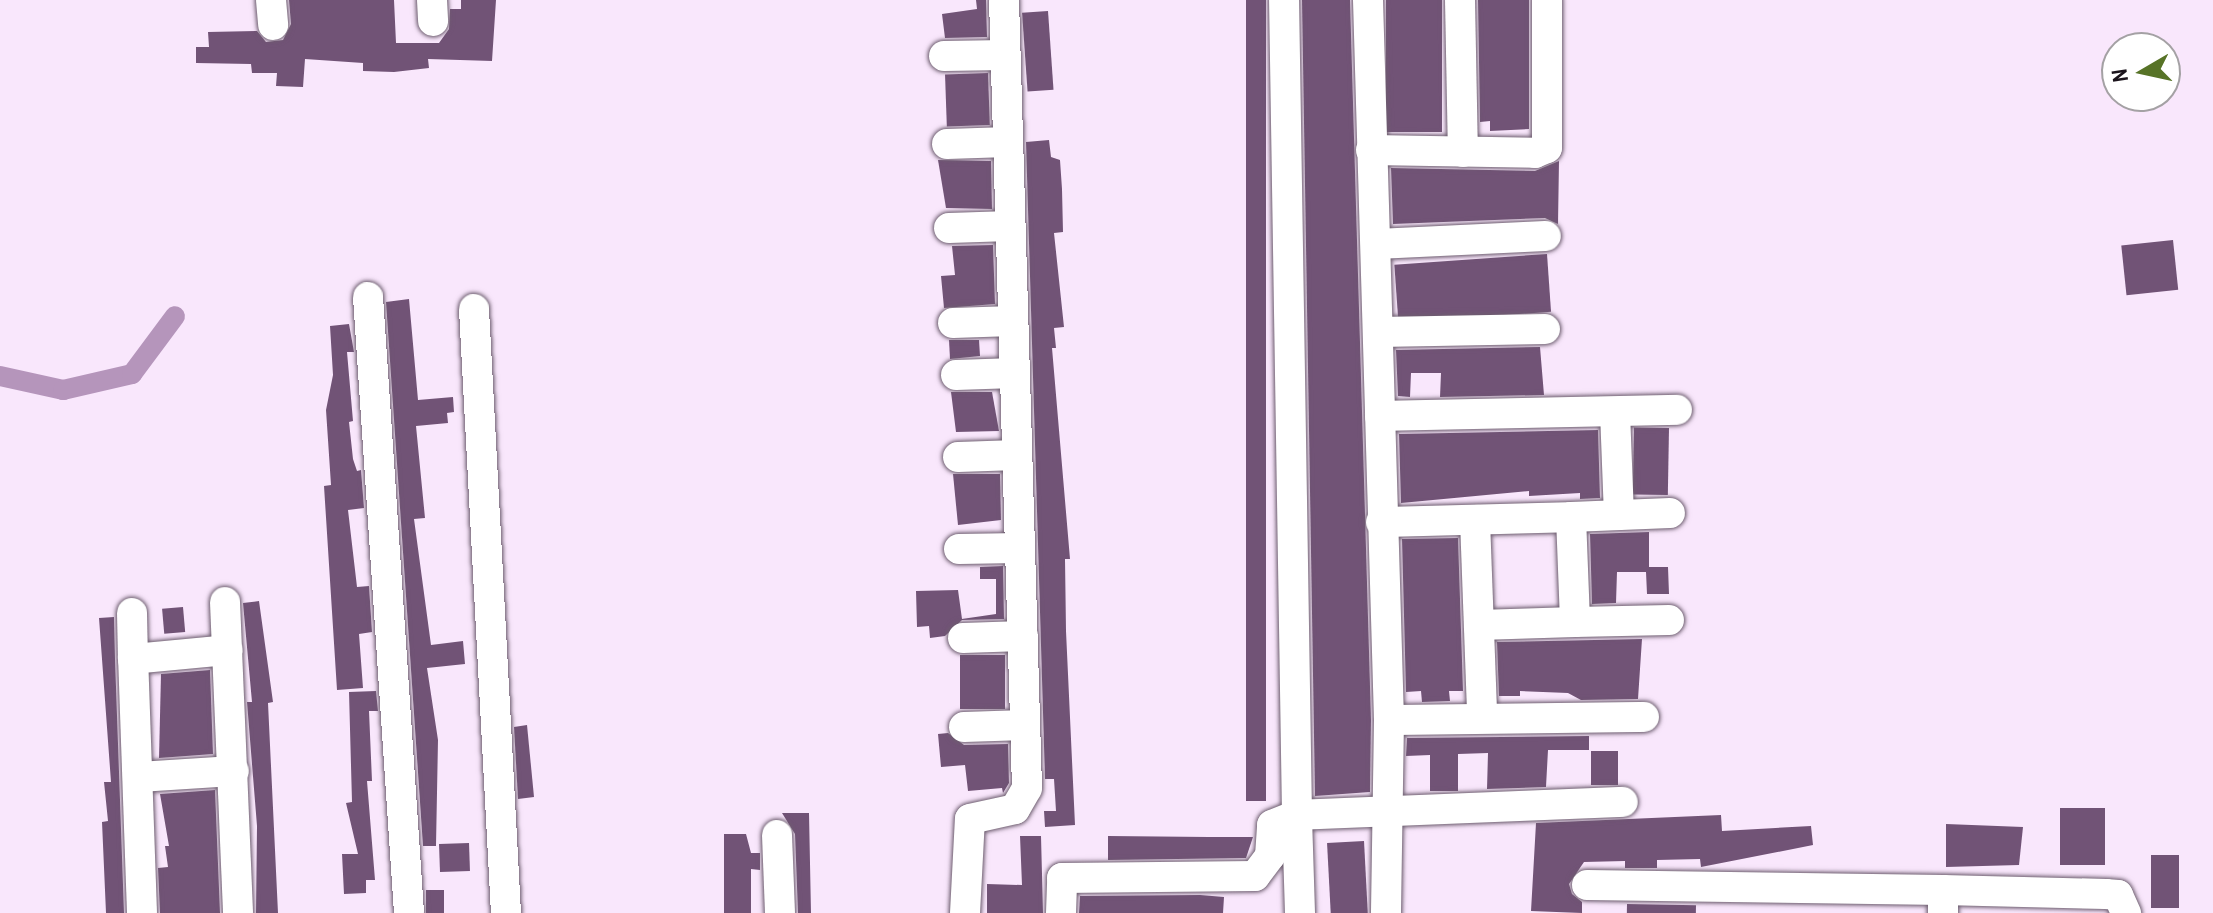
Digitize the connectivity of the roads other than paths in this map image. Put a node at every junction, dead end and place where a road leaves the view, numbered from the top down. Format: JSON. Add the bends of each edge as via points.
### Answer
{"nodes":[{"id":1,"x":1004,"y":0,"type":"edge"},
{"id":2,"x":1284,"y":0,"type":"edge"},
{"id":3,"x":1368,"y":0,"type":"edge"},
{"id":4,"x":1460,"y":0,"type":"edge"},
{"id":5,"x":1547,"y":0,"type":"edge"},
{"id":6,"x":1005,"y":55,"type":"junction"},
{"id":7,"x":944,"y":56,"type":"dead end"},
{"id":8,"x":1008,"y":142,"type":"junction"},
{"id":9,"x":947,"y":144,"type":"dead end"},
{"id":10,"x":1371,"y":150,"type":"junction"},
{"id":11,"x":1463,"y":152,"type":"junction"},
{"id":12,"x":1010,"y":226,"type":"junction"},
{"id":13,"x":949,"y":228,"type":"dead end"},
{"id":14,"x":1546,"y":236,"type":"dead end"},
{"id":15,"x":1376,"y":244,"type":"junction"},
{"id":16,"x":368,"y":297,"type":"dead end"},
{"id":17,"x":474,"y":309,"type":"dead end"},
{"id":18,"x":1013,"y":321,"type":"junction"},
{"id":19,"x":953,"y":323,"type":"dead end"},
{"id":20,"x":1545,"y":329,"type":"dead end"},
{"id":21,"x":1380,"y":332,"type":"junction"},
{"id":22,"x":1015,"y":373,"type":"junction"},
{"id":23,"x":956,"y":375,"type":"dead end"},
{"id":24,"x":1677,"y":410,"type":"dead end"},
{"id":25,"x":1615,"y":412,"type":"junction"},
{"id":26,"x":1380,"y":416,"type":"junction"},
{"id":27,"x":1017,"y":455,"type":"junction"},
{"id":28,"x":958,"y":457,"type":"dead end"},
{"id":29,"x":1670,"y":513,"type":"dead end"},
{"id":30,"x":1619,"y":515,"type":"junction"},
{"id":31,"x":1571,"y":517,"type":"junction"},
{"id":32,"x":1475,"y":520,"type":"junction"},
{"id":33,"x":1381,"y":522,"type":"junction"},
{"id":34,"x":1020,"y":548,"type":"junction"},
{"id":35,"x":959,"y":549,"type":"dead end"},
{"id":36,"x":225,"y":602,"type":"dead end"},
{"id":37,"x":132,"y":613,"type":"dead end"},
{"id":38,"x":1669,"y":620,"type":"dead end"},
{"id":39,"x":1575,"y":622,"type":"junction"},
{"id":40,"x":1479,"y":625,"type":"junction"},
{"id":41,"x":1023,"y":636,"type":"junction"},
{"id":42,"x":963,"y":638,"type":"dead end"},
{"id":43,"x":228,"y":650,"type":"junction"},
{"id":44,"x":133,"y":659,"type":"junction"},
{"id":45,"x":1482,"y":715,"type":"junction"},
{"id":46,"x":1644,"y":717,"type":"dead end"},
{"id":47,"x":1389,"y":720,"type":"junction"},
{"id":48,"x":1025,"y":725,"type":"junction"},
{"id":49,"x":964,"y":727,"type":"dead end"},
{"id":50,"x":234,"y":771,"type":"junction"},
{"id":51,"x":138,"y":777,"type":"junction"},
{"id":52,"x":1623,"y":802,"type":"dead end"},
{"id":53,"x":1388,"y":807,"type":"junction"},
{"id":54,"x":1297,"y":815,"type":"junction"},
{"id":55,"x":777,"y":835,"type":"dead end"},
{"id":56,"x":1587,"y":885,"type":"dead end"},
{"id":57,"x":1745,"y":901,"type":"edge"},
{"id":58,"x":1943,"y":901,"type":"edge"},
{"id":59,"x":142,"y":913,"type":"edge"},
{"id":60,"x":238,"y":913,"type":"edge"},
{"id":61,"x":409,"y":913,"type":"edge"},
{"id":62,"x":506,"y":913,"type":"edge"},
{"id":63,"x":780,"y":913,"type":"edge"},
{"id":64,"x":965,"y":913,"type":"edge"},
{"id":65,"x":1061,"y":913,"type":"edge"},
{"id":66,"x":1300,"y":913,"type":"edge"},
{"id":67,"x":1386,"y":913,"type":"edge"},
{"id":68,"x":2126,"y":913,"type":"edge"}],
"edges":[{"from":1,"to":6,"type":"street"},
{"from":2,"to":54,"type":"street"},
{"from":3,"to":10,"type":"street"},
{"from":4,"to":11,"type":"street"},
{"from":5,"to":11,"type":"street","via":[[1547,148],[1535,153]]},
{"from":6,"to":7,"type":"street"},
{"from":6,"to":8,"type":"street"},
{"from":8,"to":9,"type":"street"},
{"from":8,"to":12,"type":"street"},
{"from":10,"to":11,"type":"street"},
{"from":10,"to":15,"type":"street"},
{"from":12,"to":13,"type":"street"},
{"from":12,"to":18,"type":"street"},
{"from":14,"to":15,"type":"street"},
{"from":15,"to":21,"type":"street"},
{"from":16,"to":61,"type":"street"},
{"from":17,"to":62,"type":"street"},
{"from":18,"to":19,"type":"street"},
{"from":18,"to":22,"type":"street"},
{"from":20,"to":21,"type":"street"},
{"from":21,"to":26,"type":"street"},
{"from":22,"to":23,"type":"street"},
{"from":22,"to":27,"type":"street"},
{"from":24,"to":25,"type":"street"},
{"from":25,"to":26,"type":"street"},
{"from":25,"to":30,"type":"street"},
{"from":26,"to":33,"type":"street"},
{"from":27,"to":28,"type":"street"},
{"from":27,"to":34,"type":"street"},
{"from":29,"to":30,"type":"street"},
{"from":30,"to":31,"type":"street"},
{"from":31,"to":32,"type":"street"},
{"from":31,"to":39,"type":"street"},
{"from":32,"to":33,"type":"street"},
{"from":32,"to":40,"type":"street"},
{"from":33,"to":47,"type":"street"},
{"from":34,"to":35,"type":"street"},
{"from":34,"to":41,"type":"street"},
{"from":36,"to":43,"type":"street"},
{"from":37,"to":44,"type":"street"},
{"from":38,"to":39,"type":"street"},
{"from":39,"to":40,"type":"street"},
{"from":40,"to":45,"type":"street"},
{"from":41,"to":42,"type":"street"},
{"from":41,"to":48,"type":"street"},
{"from":43,"to":44,"type":"street"},
{"from":43,"to":50,"type":"street"},
{"from":44,"to":51,"type":"street"},
{"from":45,"to":46,"type":"street"},
{"from":45,"to":47,"type":"street"},
{"from":47,"to":53,"type":"street"},
{"from":48,"to":49,"type":"street"},
{"from":48,"to":64,"type":"street","via":[[1027,788],[1021,802],[1015,809],[970,819],[966,829]]},
{"from":50,"to":51,"type":"street"},
{"from":50,"to":60,"type":"street"},
{"from":51,"to":59,"type":"street"},
{"from":52,"to":53,"type":"street"},
{"from":53,"to":54,"type":"street"},
{"from":53,"to":67,"type":"street"},
{"from":54,"to":65,"type":"street","via":[[1272,825],[1270,856],[1255,876],[1062,878]]},
{"from":54,"to":66,"type":"street"},
{"from":55,"to":63,"type":"street"},
{"from":56,"to":57,"type":"street"},
{"from":57,"to":58,"type":"street"},
{"from":58,"to":68,"type":"street","via":[[2106,894],[2118,895]]}]}
